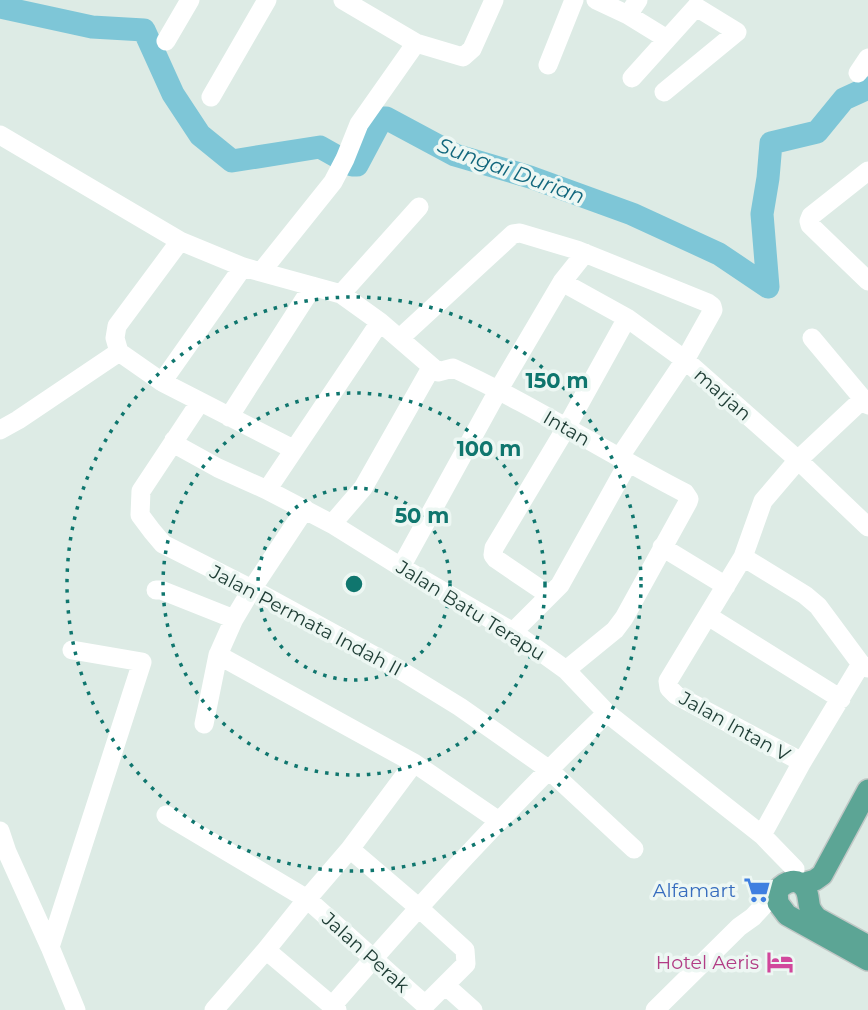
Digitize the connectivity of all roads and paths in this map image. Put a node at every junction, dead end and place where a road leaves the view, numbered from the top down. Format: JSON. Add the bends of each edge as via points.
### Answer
{"nodes":[{"id":1,"x":190,"y":0,"type":"edge"},
{"id":2,"x":267,"y":0,"type":"edge"},
{"id":3,"x":343,"y":0,"type":"edge"},
{"id":4,"x":494,"y":0,"type":"edge"},
{"id":5,"x":574,"y":0,"type":"edge"},
{"id":6,"x":596,"y":0,"type":"edge"},
{"id":7,"x":633,"y":8,"type":"edge"},
{"id":8,"x":667,"y":39,"type":"junction"},
{"id":9,"x":166,"y":41,"type":"dead end"},
{"id":10,"x":416,"y":43,"type":"junction"},
{"id":11,"x":548,"y":65,"type":"dead end"},
{"id":12,"x":632,"y":78,"type":"dead end"},
{"id":13,"x":664,"y":92,"type":"dead end"},
{"id":14,"x":211,"y":97,"type":"dead end"},
{"id":15,"x":0,"y":135,"type":"edge"},
{"id":16,"x":868,"y":171,"type":"edge"},
{"id":17,"x":419,"y":207,"type":"dead end"},
{"id":18,"x":180,"y":241,"type":"junction"},
{"id":19,"x":586,"y":253,"type":"junction"},
{"id":20,"x":252,"y":270,"type":"junction"},
{"id":21,"x":866,"y":275,"type":"edge"},
{"id":22,"x":562,"y":282,"type":"junction"},
{"id":23,"x":313,"y":286,"type":"junction"},
{"id":24,"x":341,"y":294,"type":"junction"},
{"id":25,"x":626,"y":318,"type":"junction"},
{"id":26,"x":380,"y":322,"type":"junction"},
{"id":27,"x":400,"y":338,"type":"junction"},
{"id":28,"x":812,"y":338,"type":"dead end"},
{"id":29,"x":119,"y":352,"type":"junction"},
{"id":30,"x":685,"y":360,"type":"junction"},
{"id":31,"x":431,"y":368,"type":"junction"},
{"id":32,"x":163,"y":382,"type":"junction"},
{"id":33,"x":499,"y":389,"type":"junction"},
{"id":34,"x":200,"y":402,"type":"junction"},
{"id":35,"x":865,"y":402,"type":"edge"},
{"id":36,"x":229,"y":416,"type":"junction"},
{"id":37,"x":566,"y":428,"type":"junction"},
{"id":38,"x":0,"y":430,"type":"edge"},
{"id":39,"x":174,"y":440,"type":"junction"},
{"id":40,"x":293,"y":449,"type":"junction"},
{"id":41,"x":799,"y":460,"type":"junction"},
{"id":42,"x":623,"y":461,"type":"junction"},
{"id":43,"x":267,"y":490,"type":"junction"},
{"id":44,"x":305,"y":509,"type":"junction"},
{"id":45,"x":332,"y":524,"type":"junction"},
{"id":46,"x":868,"y":527,"type":"edge"},
{"id":47,"x":662,"y":547,"type":"junction"},
{"id":48,"x":743,"y":557,"type":"junction"},
{"id":49,"x":401,"y":567,"type":"junction"},
{"id":50,"x":726,"y":586,"type":"junction"},
{"id":51,"x":252,"y":589,"type":"junction"},
{"id":52,"x":156,"y":590,"type":"dead end"},
{"id":53,"x":549,"y":595,"type":"junction"},
{"id":54,"x":708,"y":616,"type":"junction"},
{"id":55,"x":234,"y":619,"type":"junction"},
{"id":56,"x":513,"y":632,"type":"junction"},
{"id":57,"x":72,"y":650,"type":"dead end"},
{"id":58,"x":218,"y":655,"type":"junction"},
{"id":59,"x":865,"y":666,"type":"edge"},
{"id":60,"x":565,"y":670,"type":"junction"},
{"id":61,"x":841,"y":699,"type":"junction"},
{"id":62,"x":607,"y":713,"type":"junction"},
{"id":63,"x":204,"y":724,"type":"dead end"},
{"id":64,"x":802,"y":762,"type":"junction"},
{"id":65,"x":414,"y":763,"type":"junction"},
{"id":66,"x":548,"y":769,"type":"junction"},
{"id":67,"x":867,"y":792,"type":"edge"},
{"id":68,"x":166,"y":815,"type":"dead end"},
{"id":69,"x":499,"y":821,"type":"junction"},
{"id":70,"x":0,"y":831,"type":"edge"},
{"id":71,"x":762,"y":835,"type":"junction"},
{"id":72,"x":350,"y":849,"type":"junction"},
{"id":73,"x":634,"y":849,"type":"dead end"},
{"id":74,"x":790,"y":885,"type":"junction"},
{"id":75,"x":307,"y":899,"type":"junction"},
{"id":76,"x":419,"y":908,"type":"junction"},
{"id":77,"x":787,"y":915,"type":"junction"},
{"id":78,"x":753,"y":917,"type":"junction"},
{"id":79,"x":868,"y":946,"type":"edge"},
{"id":80,"x":50,"y":947,"type":"junction"},
{"id":81,"x":267,"y":950,"type":"junction"},
{"id":82,"x":374,"y":958,"type":"junction"},
{"id":83,"x":868,"y":960,"type":"edge"},
{"id":84,"x":445,"y":985,"type":"junction"},
{"id":85,"x":334,"y":1008,"type":"edge"},
{"id":86,"x":76,"y":1010,"type":"edge"},
{"id":87,"x":214,"y":1010,"type":"edge"},
{"id":88,"x":473,"y":1010,"type":"edge"},
{"id":89,"x":655,"y":1010,"type":"edge"}],
"edges":[{"from":1,"to":9,"type":"street"},
{"from":2,"to":14,"type":"street"},
{"from":3,"to":10,"type":"street"},
{"from":4,"to":10,"type":"street","via":[[467,55]]},
{"from":5,"to":11,"type":"street"},
{"from":6,"to":7,"type":"street"},
{"from":7,"to":8,"type":"street"},
{"from":8,"to":12,"type":"street"},
{"from":8,"to":13,"type":"street","via":[[696,6],[737,32]]},
{"from":10,"to":20,"type":"street","via":[[359,124],[339,171]]},
{"from":15,"to":18,"type":"street"},
{"from":16,"to":21,"type":"street","via":[[809,221]]},
{"from":17,"to":24,"type":"street"},
{"from":18,"to":20,"type":"street"},
{"from":18,"to":29,"type":"street","via":[[117,326]]},
{"from":19,"to":22,"type":"street"},
{"from":19,"to":27,"type":"street","via":[[513,234]]},
{"from":19,"to":30,"type":"street","via":[[712,306]]},
{"from":20,"to":23,"type":"street"},
{"from":20,"to":32,"type":"street"},
{"from":22,"to":25,"type":"street","name":"marjan"},
{"from":22,"to":33,"type":"street"},
{"from":23,"to":24,"type":"street"},
{"from":23,"to":36,"type":"street"},
{"from":24,"to":26,"type":"street"},
{"from":25,"to":30,"type":"street","name":"marjan"},
{"from":25,"to":37,"type":"street"},
{"from":26,"to":27,"type":"street"},
{"from":26,"to":40,"type":"street"},
{"from":27,"to":31,"type":"street"},
{"from":28,"to":35,"type":"street"},
{"from":29,"to":32,"type":"street"},
{"from":29,"to":38,"type":"street"},
{"from":30,"to":41,"type":"street","name":"marjan"},
{"from":30,"to":42,"type":"street"},
{"from":31,"to":33,"type":"street","name":"Intan","via":[[443,372],[450,367]]},
{"from":31,"to":45,"type":"street","via":[[363,488]]},
{"from":32,"to":34,"type":"street"},
{"from":33,"to":37,"type":"street","name":"Intan"},
{"from":33,"to":49,"type":"street"},
{"from":34,"to":36,"type":"street"},
{"from":34,"to":39,"type":"street","name":"Jalan Permata Indah II"},
{"from":35,"to":41,"type":"street"},
{"from":36,"to":40,"type":"street"},
{"from":37,"to":42,"type":"street","name":"Intan"},
{"from":37,"to":53,"type":"street","via":[[493,555]]},
{"from":39,"to":43,"type":"street","name":"Jalan Batu Terapu","via":[[192,454]]},
{"from":39,"to":51,"type":"street","name":"Jalan Permata Indah II","via":[[141,491],[140,515],[163,544]]},
{"from":40,"to":43,"type":"street"},
{"from":41,"to":46,"type":"street","name":"marjan"},
{"from":41,"to":48,"type":"street","via":[[763,501]]},
{"from":42,"to":47,"type":"street","name":"Intan","via":[[689,499]]},
{"from":42,"to":53,"type":"street","via":[[560,586]]},
{"from":43,"to":44,"type":"street","name":"Jalan Batu Terapu"},
{"from":44,"to":45,"type":"street","name":"Jalan Batu Terapu"},
{"from":44,"to":51,"type":"street"},
{"from":45,"to":49,"type":"street","name":"Jalan Batu Terapu"},
{"from":47,"to":50,"type":"street"},
{"from":47,"to":60,"type":"street","name":"Intan","via":[[620,624]]},
{"from":48,"to":50,"type":"street"},
{"from":48,"to":59,"type":"street","via":[[805,595]]},
{"from":49,"to":56,"type":"street","name":"Jalan Batu Terapu"},
{"from":50,"to":54,"type":"street"},
{"from":51,"to":55,"type":"street"},
{"from":51,"to":66,"type":"street","name":"Jalan Permata Indah II","via":[[406,674]]},
{"from":52,"to":55,"type":"street"},
{"from":53,"to":56,"type":"street"},
{"from":54,"to":61,"type":"street"},
{"from":54,"to":64,"type":"street","name":"Jalan Intan V","via":[[668,681],[669,688]]},
{"from":55,"to":58,"type":"street"},
{"from":56,"to":60,"type":"street","name":"Jalan Batu Terapu"},
{"from":57,"to":80,"type":"street","via":[[142,662]]},
{"from":58,"to":63,"type":"street"},
{"from":58,"to":65,"type":"street"},
{"from":59,"to":61,"type":"street"},
{"from":60,"to":62,"type":"street","name":"Jalan Batu Terapu"},
{"from":61,"to":64,"type":"street"},
{"from":62,"to":66,"type":"street"},
{"from":62,"to":71,"type":"street","name":"Jalan Batu Terapu"},
{"from":64,"to":71,"type":"street"},
{"from":65,"to":69,"type":"street"},
{"from":65,"to":72,"type":"street"},
{"from":66,"to":69,"type":"street"},
{"from":66,"to":73,"type":"street","name":"Jalan Permata Indah II"},
{"from":67,"to":74,"type":"main road","via":[[822,874]]},
{"from":68,"to":75,"type":"street","name":"Jalan Perak"},
{"from":69,"to":76,"type":"street"},
{"from":70,"to":80,"type":"street"},
{"from":71,"to":74,"type":"street","name":"Jalan Batu Terapu","via":[[795,869]]},
{"from":72,"to":75,"type":"street"},
{"from":72,"to":76,"type":"street"},
{"from":74,"to":77,"type":"main road","via":[[778,903]]},
{"from":74,"to":78,"type":"street"},
{"from":74,"to":79,"type":"main road","via":[[806,889],[817,918]]},
{"from":75,"to":81,"type":"street"},
{"from":75,"to":82,"type":"street","name":"Jalan Perak"},
{"from":76,"to":82,"type":"street"},
{"from":76,"to":84,"type":"street","via":[[465,950],[466,964]]},
{"from":77,"to":78,"type":"street"},
{"from":77,"to":83,"type":"main road"},
{"from":78,"to":89,"type":"street"},
{"from":80,"to":86,"type":"street"},
{"from":81,"to":85,"type":"street"},
{"from":81,"to":87,"type":"street"},
{"from":82,"to":84,"type":"street","name":"Jalan Perak","via":[[422,1002],[427,1003]]},
{"from":82,"to":85,"type":"street"},
{"from":84,"to":88,"type":"street"}]}
